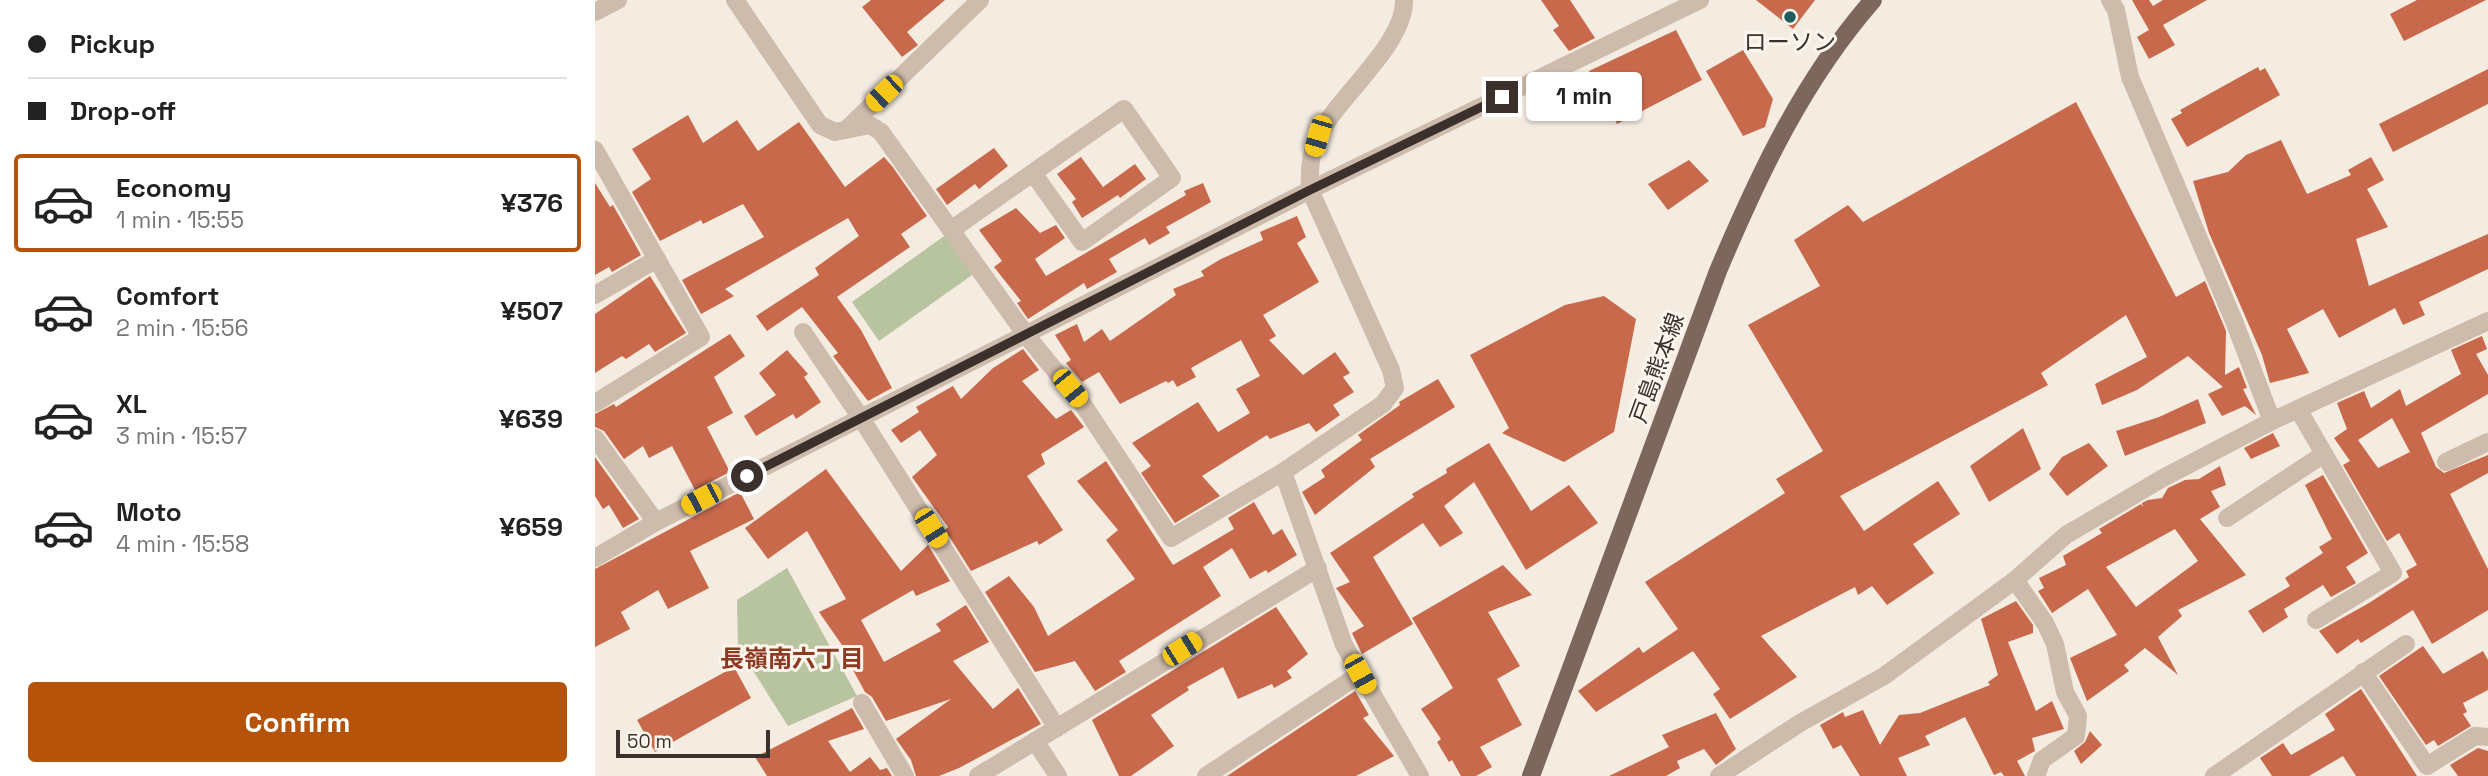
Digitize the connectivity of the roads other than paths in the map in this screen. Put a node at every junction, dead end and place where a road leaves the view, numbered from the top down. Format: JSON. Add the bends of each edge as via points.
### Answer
{"nodes":[{"id":1,"x":618,"y":0,"type":"edge"},
{"id":2,"x":735,"y":0,"type":"edge"},
{"id":3,"x":980,"y":0,"type":"edge"},
{"id":4,"x":1403,"y":0,"type":"edge"},
{"id":5,"x":1700,"y":0,"type":"edge"},
{"id":6,"x":1873,"y":0,"type":"edge"},
{"id":7,"x":2110,"y":0,"type":"edge"},
{"id":8,"x":595,"y":12,"type":"edge"},
{"id":9,"x":846,"y":130,"type":"junction"},
{"id":10,"x":595,"y":150,"type":"edge"},
{"id":11,"x":1033,"y":173,"type":"junction"},
{"id":12,"x":1310,"y":190,"type":"junction"},
{"id":13,"x":951,"y":230,"type":"junction"},
{"id":14,"x":657,"y":259,"type":"junction"},
{"id":15,"x":595,"y":295,"type":"edge"},
{"id":16,"x":2488,"y":321,"type":"edge"},
{"id":17,"x":803,"y":332,"type":"dead end"},
{"id":18,"x":1026,"y":335,"type":"junction"},
{"id":19,"x":595,"y":403,"type":"edge"},
{"id":20,"x":2298,"y":409,"type":"junction"},
{"id":21,"x":861,"y":418,"type":"junction"},
{"id":22,"x":2272,"y":421,"type":"junction"},
{"id":23,"x":595,"y":438,"type":"edge"},
{"id":24,"x":2488,"y":442,"type":"edge"},
{"id":25,"x":2324,"y":454,"type":"junction"},
{"id":26,"x":2446,"y":462,"type":"dead end"},
{"id":27,"x":1283,"y":471,"type":"junction"},
{"id":28,"x":2227,"y":518,"type":"dead end"},
{"id":29,"x":656,"y":522,"type":"junction"},
{"id":30,"x":595,"y":558,"type":"edge"},
{"id":31,"x":1318,"y":568,"type":"junction"},
{"id":32,"x":2015,"y":580,"type":"junction"},
{"id":33,"x":2316,"y":620,"type":"dead end"},
{"id":34,"x":2406,"y":643,"type":"dead end"},
{"id":35,"x":2363,"y":672,"type":"junction"},
{"id":36,"x":1360,"y":674,"type":"junction"},
{"id":37,"x":862,"y":703,"type":"dead end"},
{"id":38,"x":1058,"y":728,"type":"junction"},
{"id":39,"x":2488,"y":737,"type":"edge"},
{"id":40,"x":1035,"y":741,"type":"junction"},
{"id":41,"x":2430,"y":771,"type":"edge"},
{"id":42,"x":1416,"y":774,"type":"edge"},
{"id":43,"x":905,"y":776,"type":"edge"},
{"id":44,"x":978,"y":776,"type":"edge"},
{"id":45,"x":1058,"y":776,"type":"edge"},
{"id":46,"x":1206,"y":776,"type":"edge"},
{"id":47,"x":1531,"y":776,"type":"edge"},
{"id":48,"x":1720,"y":776,"type":"edge"},
{"id":49,"x":2036,"y":776,"type":"edge"},
{"id":50,"x":2214,"y":776,"type":"edge"}],
"edges":[{"from":1,"to":8,"type":"street"},
{"from":2,"to":9,"type":"street","via":[[820,125],[835,132]]},
{"from":3,"to":9,"type":"street"},
{"from":4,"to":12,"type":"street","via":[[1388,44],[1318,136]]},
{"from":5,"to":12,"type":"street"},
{"from":6,"to":47,"type":"main road","name":"戸島熊本線","via":[[1821,67],[1778,138],[1743,212]]},
{"from":7,"to":22,"type":"street","via":[[2130,77]]},
{"from":9,"to":13,"type":"street","via":[[870,125],[881,132]]},
{"from":10,"to":14,"type":"street"},
{"from":11,"to":11,"type":"street","via":[[1124,109],[1172,178],[1082,242]]},
{"from":11,"to":13,"type":"street"},
{"from":12,"to":18,"type":"street"},
{"from":12,"to":27,"type":"street","via":[[1395,388],[1383,404]]},
{"from":13,"to":18,"type":"street"},
{"from":14,"to":15,"type":"street"},
{"from":14,"to":19,"type":"street","via":[[701,337]]},
{"from":16,"to":20,"type":"street"},
{"from":17,"to":21,"type":"street"},
{"from":18,"to":21,"type":"street"},
{"from":18,"to":27,"type":"street","via":[[1084,406],[1171,538]]},
{"from":20,"to":22,"type":"street"},
{"from":20,"to":25,"type":"street"},
{"from":21,"to":29,"type":"street"},
{"from":21,"to":38,"type":"street"},
{"from":22,"to":32,"type":"street","via":[[2066,535]]},
{"from":23,"to":29,"type":"street"},
{"from":24,"to":26,"type":"street"},
{"from":25,"to":28,"type":"street"},
{"from":25,"to":33,"type":"street","via":[[2393,573]]},
{"from":27,"to":31,"type":"street"},
{"from":29,"to":30,"type":"street"},
{"from":31,"to":36,"type":"street","via":[[1344,645]]},
{"from":31,"to":38,"type":"street"},
{"from":32,"to":48,"type":"street","via":[[1884,676],[1800,723]]},
{"from":32,"to":49,"type":"street","via":[[2055,643],[2065,692],[2078,716],[2076,736],[2042,760]]},
{"from":34,"to":35,"type":"street"},
{"from":35,"to":41,"type":"street"},
{"from":35,"to":50,"type":"street"},
{"from":36,"to":42,"type":"street"},
{"from":36,"to":46,"type":"street"},
{"from":37,"to":43,"type":"street"},
{"from":38,"to":40,"type":"street"},
{"from":39,"to":41,"type":"street","via":[[2475,736]]},
{"from":40,"to":44,"type":"street"},
{"from":40,"to":45,"type":"street"}]}
